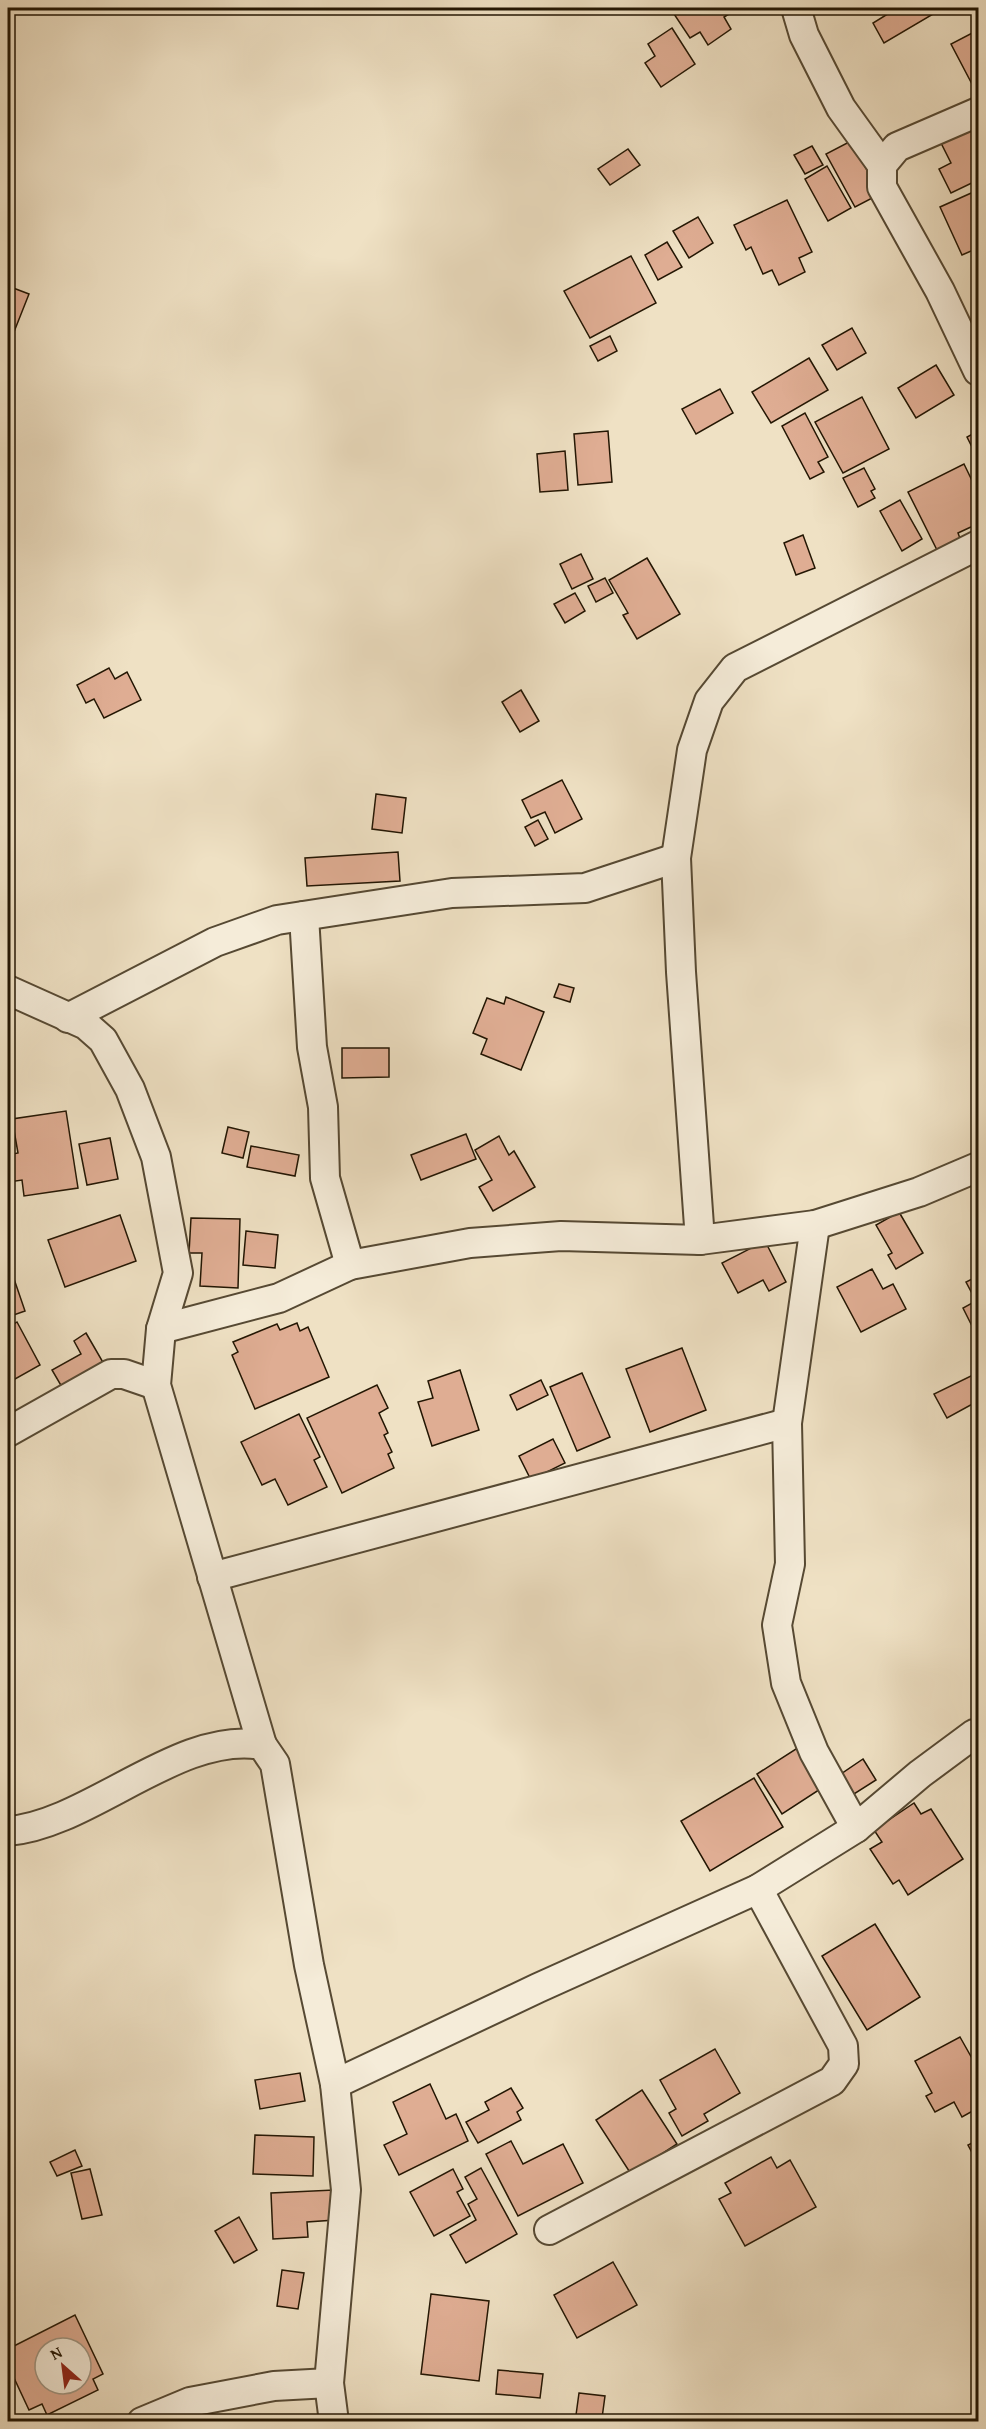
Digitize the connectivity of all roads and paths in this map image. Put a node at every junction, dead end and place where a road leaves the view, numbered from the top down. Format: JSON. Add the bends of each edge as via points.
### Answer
{"nodes":[{"id":1,"x":796,"y":8,"type":"edge"},
{"id":2,"x":978,"y":112,"type":"edge"},
{"id":3,"x":882,"y":165,"type":"junction"},
{"id":4,"x":978,"y":371,"type":"edge"},
{"id":5,"x":978,"y":546,"type":"edge"},
{"id":6,"x":675,"y":858,"type":"junction"},
{"id":7,"x":304,"y":916,"type":"junction"},
{"id":8,"x":8,"y":990,"type":"edge"},
{"id":9,"x":68,"y":1018,"type":"junction"},
{"id":10,"x":978,"y":1167,"type":"edge"},
{"id":11,"x":815,"y":1225,"type":"junction"},
{"id":12,"x":700,"y":1240,"type":"junction"},
{"id":13,"x":350,"y":1265,"type":"junction"},
{"id":14,"x":161,"y":1329,"type":"junction"},
{"id":15,"x":156,"y":1385,"type":"junction"},
{"id":16,"x":787,"y":1423,"type":"junction"},
{"id":17,"x":8,"y":1432,"type":"edge"},
{"id":18,"x":212,"y":1577,"type":"junction"},
{"id":19,"x":974,"y":1734,"type":"dead end"},
{"id":20,"x":262,"y":1745,"type":"junction"},
{"id":21,"x":856,"y":1828,"type":"junction"},
{"id":22,"x":8,"y":1831,"type":"edge"},
{"id":23,"x":758,"y":1889,"type":"junction"},
{"id":24,"x":335,"y":2084,"type":"junction"},
{"id":25,"x":549,"y":2230,"type":"dead end"},
{"id":26,"x":329,"y":2383,"type":"junction"},
{"id":27,"x":142,"y":2421,"type":"edge"},
{"id":28,"x":334,"y":2421,"type":"edge"}],
"edges":[{"from":1,"to":3,"type":"street","via":[[804,35],[841,108]]},
{"from":2,"to":3,"type":"street","via":[[897,147]]},
{"from":3,"to":4,"type":"street","via":[[882,187],[940,291]]},
{"from":5,"to":6,"type":"street","via":[[735,668],[709,701],[692,750]]},
{"from":6,"to":7,"type":"street","via":[[585,888],[452,893]]},
{"from":6,"to":12,"type":"street"},
{"from":7,"to":9,"type":"street","via":[[277,920],[215,942]]},
{"from":7,"to":13,"type":"street","via":[[312,1047],[323,1107],[325,1178]]},
{"from":8,"to":9,"type":"street"},
{"from":9,"to":14,"type":"street","via":[[86,1025],[103,1040],[130,1089],[156,1157],[178,1273]]},
{"from":10,"to":11,"type":"street","via":[[919,1192]]},
{"from":11,"to":12,"type":"street"},
{"from":11,"to":16,"type":"street"},
{"from":12,"to":13,"type":"street","via":[[561,1236],[470,1243]]},
{"from":13,"to":14,"type":"street","via":[[279,1298]]},
{"from":14,"to":15,"type":"street"},
{"from":15,"to":17,"type":"street","via":[[124,1374],[111,1374]]},
{"from":15,"to":18,"type":"street"},
{"from":16,"to":18,"type":"street"},
{"from":16,"to":21,"type":"street","via":[[790,1564],[777,1625],[786,1683],[814,1752]]},
{"from":18,"to":20,"type":"street"},
{"from":19,"to":21,"type":"street"},
{"from":20,"to":22,"type":"street","via":[[244,1742],[190,1754],[59,1816]]},
{"from":20,"to":24,"type":"street","via":[[275,1764],[309,1965]]},
{"from":21,"to":23,"type":"street"},
{"from":23,"to":24,"type":"street"},
{"from":23,"to":25,"type":"street","via":[[843,2046],[844,2064],[832,2081]]},
{"from":24,"to":26,"type":"street","via":[[346,2190]]},
{"from":26,"to":27,"type":"street","via":[[274,2386],[190,2402]]},
{"from":26,"to":28,"type":"street"}]}
